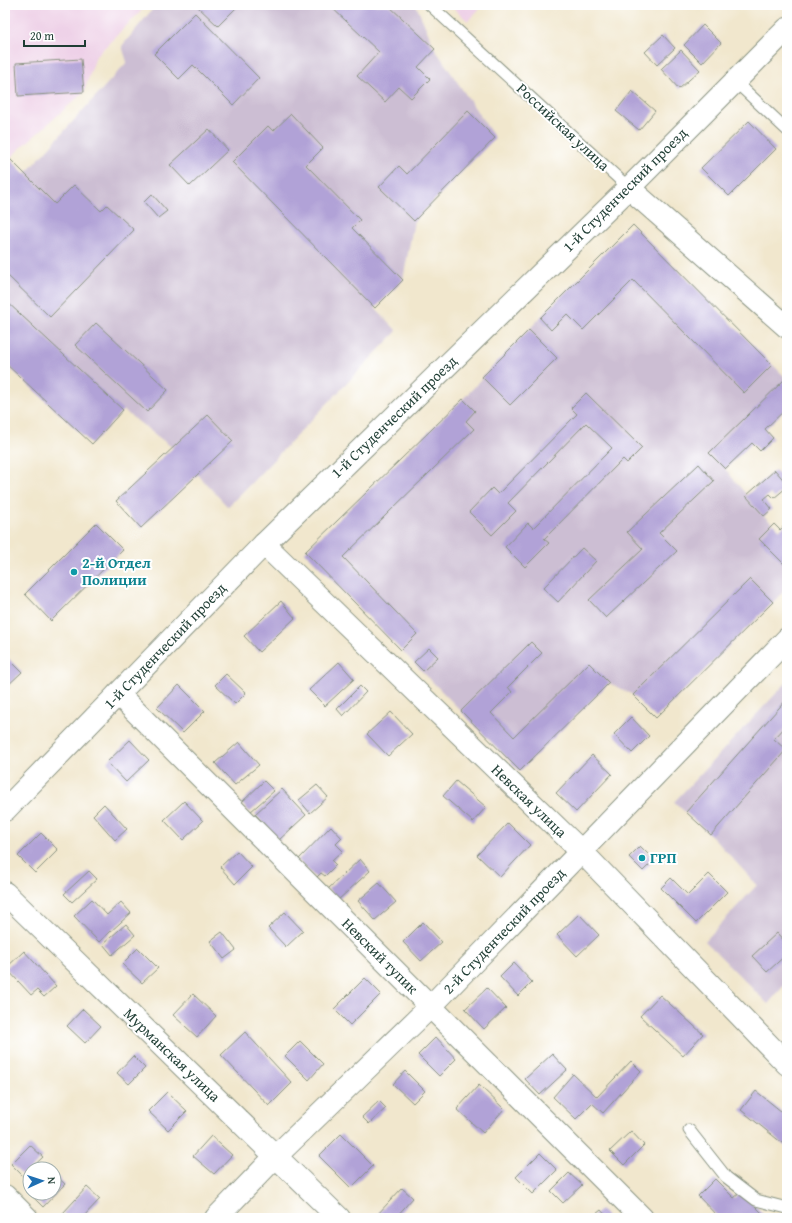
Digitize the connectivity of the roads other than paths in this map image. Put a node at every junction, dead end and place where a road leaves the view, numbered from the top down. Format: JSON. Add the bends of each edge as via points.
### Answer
{"nodes":[{"id":1,"x":430,"y":5,"type":"edge"},
{"id":2,"x":787,"y":29,"type":"edge"},
{"id":3,"x":735,"y":81,"type":"junction"},
{"id":4,"x":787,"y":130,"type":"edge"},
{"id":5,"x":629,"y":188,"type":"junction"},
{"id":6,"x":787,"y":327,"type":"edge"},
{"id":7,"x":264,"y":544,"type":"junction"},
{"id":8,"x":787,"y":639,"type":"edge"},
{"id":9,"x":118,"y":694,"type":"junction"},
{"id":10,"x":5,"y":810,"type":"edge"},
{"id":11,"x":582,"y":852,"type":"junction"},
{"id":12,"x":5,"y":893,"type":"edge"},
{"id":13,"x":430,"y":1007,"type":"junction"},
{"id":14,"x":787,"y":1064,"type":"edge"},
{"id":15,"x":689,"y":1130,"type":"dead end"},
{"id":16,"x":276,"y":1156,"type":"junction"},
{"id":17,"x":5,"y":1196,"type":"edge"},
{"id":18,"x":787,"y":1208,"type":"edge"},
{"id":19,"x":27,"y":1218,"type":"edge"},
{"id":20,"x":216,"y":1218,"type":"edge"},
{"id":21,"x":339,"y":1218,"type":"edge"},
{"id":22,"x":642,"y":1218,"type":"edge"}],
"edges":[{"from":1,"to":5,"type":"lane","name":"Российская улица"},
{"from":2,"to":3,"type":"street","name":"1-й Студенческий проезд"},
{"from":3,"to":4,"type":"lane"},
{"from":3,"to":5,"type":"street","name":"1-й Студенческий проезд"},
{"from":5,"to":6,"type":"street","name":"Российская улица"},
{"from":5,"to":7,"type":"street","name":"1-й Студенческий проезд"},
{"from":7,"to":9,"type":"street","name":"1-й Студенческий проезд"},
{"from":7,"to":11,"type":"street","name":"Невская улица"},
{"from":8,"to":11,"type":"street","name":"2-й Студенческий проезд"},
{"from":9,"to":10,"type":"street","name":"1-й Студенческий проезд"},
{"from":9,"to":13,"type":"street","name":"Невский тупик"},
{"from":11,"to":13,"type":"street","name":"2-й Студенческий проезд"},
{"from":11,"to":14,"type":"street","name":"Невская улица"},
{"from":12,"to":16,"type":"street","name":"Мурманская улица"},
{"from":13,"to":16,"type":"street","name":"2-й Студенческий проезд"},
{"from":13,"to":22,"type":"street","name":"Невский тупик"},
{"from":15,"to":18,"type":"lane","via":[[726,1177],[756,1200]]},
{"from":16,"to":20,"type":"street","name":"2-й Студенческий проезд"},
{"from":16,"to":21,"type":"street","name":"Мурманская улица"},
{"from":17,"to":19,"type":"street"}]}
